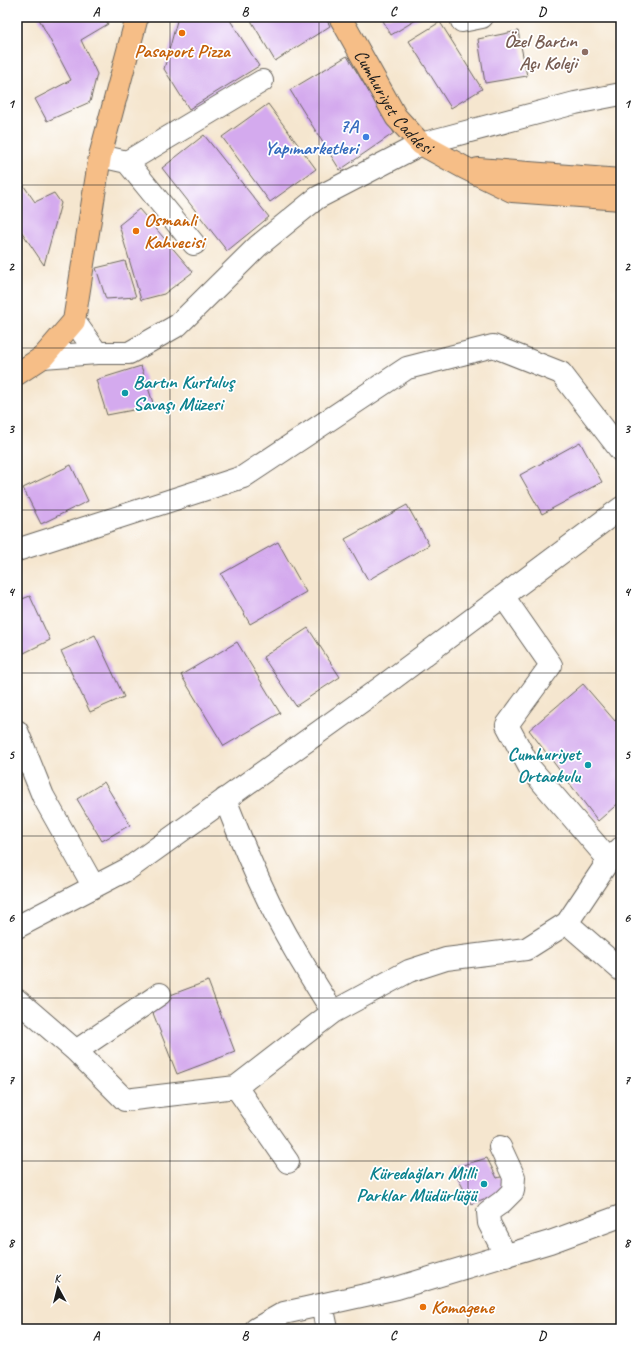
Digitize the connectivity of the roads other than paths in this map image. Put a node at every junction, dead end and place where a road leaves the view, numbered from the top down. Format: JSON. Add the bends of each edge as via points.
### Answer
{"nodes":[{"id":1,"x":137,"y":17,"type":"edge"},
{"id":2,"x":340,"y":17,"type":"edge"},
{"id":3,"x":262,"y":81,"type":"dead end"},
{"id":4,"x":621,"y":94,"type":"edge"},
{"id":5,"x":421,"y":144,"type":"junction"},
{"id":6,"x":100,"y":156,"type":"junction"},
{"id":7,"x":127,"y":162,"type":"junction"},
{"id":8,"x":465,"y":168,"type":"junction"},
{"id":9,"x":621,"y":180,"type":"edge"},
{"id":10,"x":621,"y":199,"type":"edge"},
{"id":11,"x":194,"y":244,"type":"dead end"},
{"id":12,"x":74,"y":321,"type":"junction"},
{"id":13,"x":97,"y":353,"type":"junction"},
{"id":14,"x":43,"y":357,"type":"junction"},
{"id":15,"x":17,"y":374,"type":"edge"},
{"id":16,"x":621,"y":451,"type":"edge"},
{"id":17,"x":621,"y":508,"type":"edge"},
{"id":18,"x":17,"y":550,"type":"edge"},
{"id":19,"x":503,"y":596,"type":"junction"},
{"id":20,"x":17,"y":731,"type":"edge"},
{"id":21,"x":225,"y":800,"type":"junction"},
{"id":22,"x":615,"y":854,"type":"edge"},
{"id":23,"x":94,"y":887,"type":"junction"},
{"id":24,"x":567,"y":923,"type":"junction"},
{"id":25,"x":17,"y":927,"type":"edge"},
{"id":26,"x":621,"y":970,"type":"edge"},
{"id":27,"x":160,"y":994,"type":"dead end"},
{"id":28,"x":17,"y":1000,"type":"edge"},
{"id":29,"x":333,"y":1012,"type":"junction"},
{"id":30,"x":76,"y":1051,"type":"junction"},
{"id":31,"x":236,"y":1087,"type":"junction"},
{"id":32,"x":500,"y":1147,"type":"dead end"},
{"id":33,"x":288,"y":1162,"type":"dead end"},
{"id":34,"x":621,"y":1216,"type":"edge"},
{"id":35,"x":506,"y":1256,"type":"junction"},
{"id":36,"x":322,"y":1305,"type":"junction"},
{"id":37,"x":256,"y":1329,"type":"edge"},
{"id":38,"x":327,"y":1329,"type":"edge"}],
"edges":[{"from":1,"to":6,"type":"main road"},
{"from":2,"to":5,"type":"main road","name":"Cumhuriyet Caddesi","via":[[396,117]]},
{"from":3,"to":7,"type":"street"},
{"from":4,"to":5,"type":"street","via":[[575,103]]},
{"from":5,"to":8,"type":"main road","name":"Cumhuriyet Caddesi"},
{"from":5,"to":13,"type":"street","via":[[317,198],[258,246],[178,325],[129,353]]},
{"from":6,"to":7,"type":"street"},
{"from":6,"to":12,"type":"main road"},
{"from":7,"to":11,"type":"street"},
{"from":8,"to":9,"type":"main road","name":"Cumhuriyet Caddesi"},
{"from":8,"to":10,"type":"main road","name":"Cumhuriyet Caddesi","via":[[512,191]]},
{"from":12,"to":13,"type":"street"},
{"from":12,"to":14,"type":"main road"},
{"from":13,"to":14,"type":"street"},
{"from":14,"to":15,"type":"main road"},
{"from":16,"to":18,"type":"street","via":[[561,374],[493,346],[406,368],[243,477]]},
{"from":17,"to":19,"type":"street"},
{"from":19,"to":21,"type":"street"},
{"from":19,"to":22,"type":"street","via":[[551,665],[507,725],[530,768]]},
{"from":20,"to":23,"type":"street","via":[[43,796]]},
{"from":21,"to":23,"type":"street","via":[[128,869]]},
{"from":21,"to":29,"type":"street","via":[[265,894],[284,931]]},
{"from":22,"to":24,"type":"street"},
{"from":23,"to":25,"type":"street"},
{"from":24,"to":26,"type":"street"},
{"from":24,"to":29,"type":"street","via":[[526,949],[446,959],[408,971]]},
{"from":27,"to":30,"type":"street"},
{"from":28,"to":30,"type":"street"},
{"from":29,"to":31,"type":"street"},
{"from":30,"to":31,"type":"street","via":[[125,1100]]},
{"from":31,"to":33,"type":"street"},
{"from":32,"to":35,"type":"street","via":[[514,1177],[513,1191],[488,1212],[489,1223]]},
{"from":34,"to":35,"type":"street"},
{"from":35,"to":36,"type":"street","via":[[397,1288]]},
{"from":36,"to":37,"type":"street","via":[[284,1314]]},
{"from":36,"to":38,"type":"street"}]}
